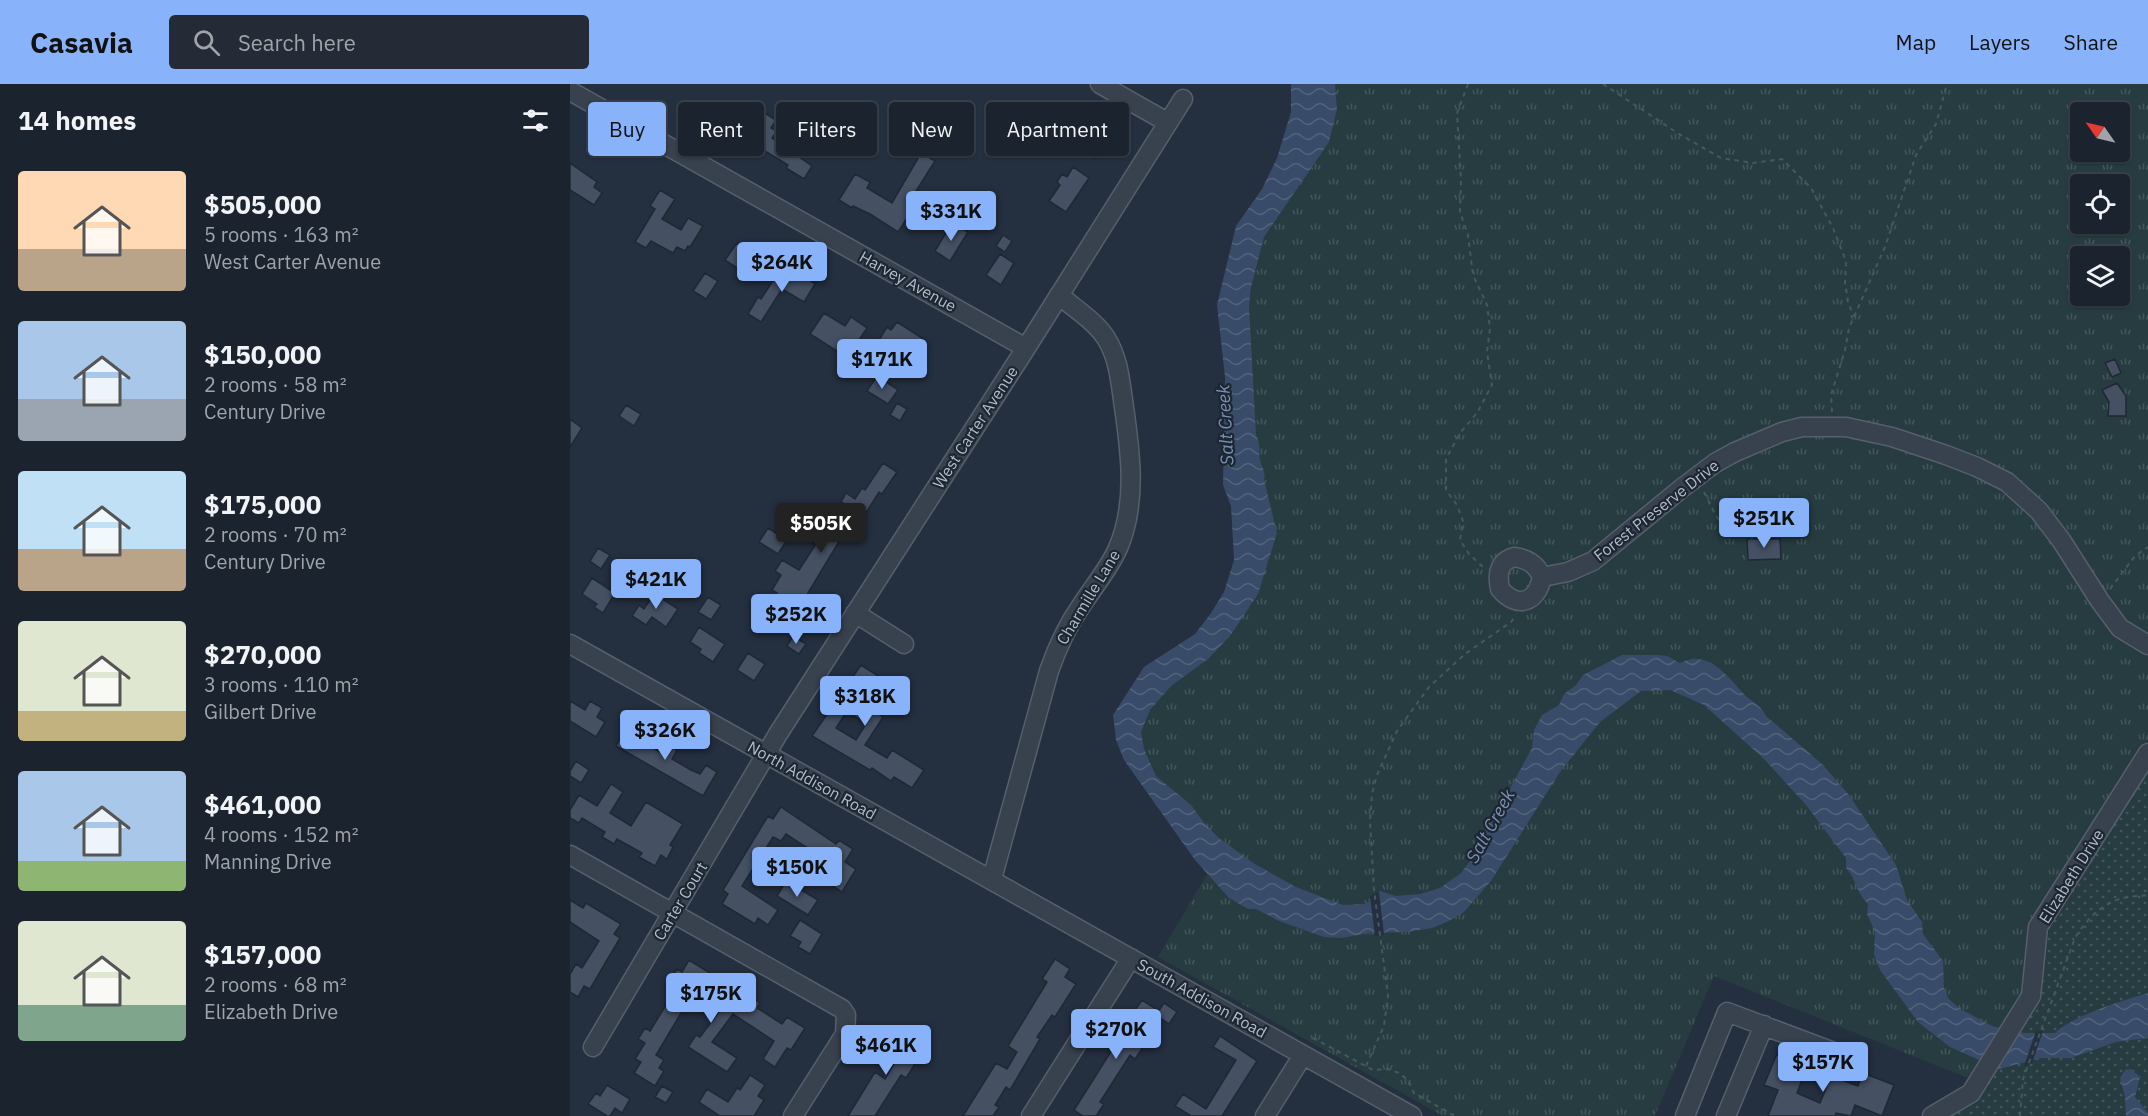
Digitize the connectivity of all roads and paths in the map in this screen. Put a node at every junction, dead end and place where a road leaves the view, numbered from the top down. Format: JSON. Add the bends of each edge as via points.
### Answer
{"nodes":[{"id":1,"x":1100,"y":84,"type":"edge"},
{"id":2,"x":1468,"y":84,"type":"edge"},
{"id":3,"x":1603,"y":84,"type":"edge"},
{"id":4,"x":1947,"y":84,"type":"edge"},
{"id":5,"x":570,"y":91,"type":"edge"},
{"id":6,"x":1183,"y":99,"type":"dead end"},
{"id":7,"x":1167,"y":122,"type":"junction"},
{"id":8,"x":1059,"y":295,"type":"junction"},
{"id":9,"x":1854,"y":317,"type":"junction"},
{"id":10,"x":1026,"y":348,"type":"junction"},
{"id":11,"x":1828,"y":426,"type":"junction"},
{"id":12,"x":1696,"y":477,"type":"junction"},
{"id":13,"x":1752,"y":539,"type":"dead end"},
{"id":14,"x":2148,"y":547,"type":"edge"},
{"id":15,"x":1498,"y":572,"type":"junction"},
{"id":16,"x":1542,"y":577,"type":"junction"},
{"id":17,"x":2100,"y":601,"type":"junction"},
{"id":18,"x":1520,"y":602,"type":"junction"},
{"id":19,"x":855,"y":613,"type":"junction"},
{"id":20,"x":570,"y":644,"type":"edge"},
{"id":21,"x":904,"y":644,"type":"dead end"},
{"id":22,"x":2148,"y":645,"type":"edge"},
{"id":23,"x":2148,"y":753,"type":"edge"},
{"id":24,"x":766,"y":754,"type":"junction"},
{"id":25,"x":570,"y":855,"type":"edge"},
{"id":26,"x":992,"y":879,"type":"junction"},
{"id":27,"x":2148,"y":895,"type":"edge"},
{"id":28,"x":673,"y":913,"type":"junction"},
{"id":29,"x":1131,"y":958,"type":"junction"},
{"id":30,"x":1764,"y":1025,"type":"junction"},
{"id":31,"x":1313,"y":1038,"type":"dead end"},
{"id":32,"x":593,"y":1047,"type":"dead end"},
{"id":33,"x":1303,"y":1055,"type":"junction"},
{"id":34,"x":1850,"y":1058,"type":"dead end"},
{"id":35,"x":1366,"y":1066,"type":"junction"},
{"id":36,"x":793,"y":1116,"type":"edge"},
{"id":37,"x":1031,"y":1116,"type":"edge"},
{"id":38,"x":1265,"y":1116,"type":"edge"},
{"id":39,"x":1412,"y":1116,"type":"edge"},
{"id":40,"x":1455,"y":1116,"type":"edge"},
{"id":41,"x":1685,"y":1116,"type":"edge"},
{"id":42,"x":1726,"y":1116,"type":"edge"},
{"id":43,"x":1932,"y":1116,"type":"edge"},
{"id":44,"x":2020,"y":1116,"type":"edge"}],
"edges":[{"from":1,"to":7,"type":"street"},
{"from":2,"to":15,"type":"path","via":[[1457,112],[1460,212],[1468,235],[1473,275],[1487,305],[1492,385],[1446,459],[1445,476],[1446,490],[1463,521],[1460,540],[1486,570]]},
{"from":3,"to":9,"type":"path","via":[[1721,158],[1753,163],[1782,159],[1811,188],[1833,228],[1846,261],[1845,283]]},
{"from":4,"to":9,"type":"path","via":[[1936,124],[1916,155],[1885,247]]},
{"from":5,"to":10,"type":"street","name":"Harvey Avenue"},
{"from":6,"to":7,"type":"street","name":"West Carter Avenue"},
{"from":7,"to":8,"type":"street","name":"West Carter Avenue"},
{"from":8,"to":10,"type":"street","name":"West Carter Avenue"},
{"from":8,"to":26,"type":"street","name":"Charmille Lane","via":[[1097,327],[1119,370],[1130,468],[1128,517],[1118,550],[1071,622],[1049,671]]},
{"from":9,"to":11,"type":"path","via":[[1831,395],[1833,409]]},
{"from":10,"to":19,"type":"street","name":"West Carter Avenue"},
{"from":11,"to":12,"type":"street","name":"Forest Preserve Drive","via":[[1782,432],[1735,452]]},
{"from":11,"to":17,"type":"street","name":"Forest Preserve Drive","via":[[1892,437],[1977,466],[2007,482],[2039,511]]},
{"from":12,"to":13,"type":"path","via":[[1725,528],[1751,534]]},
{"from":12,"to":16,"type":"street","name":"Forest Preserve Drive","via":[[1593,561],[1568,572]]},
{"from":14,"to":17,"type":"path","via":[[2135,556]]},
{"from":15,"to":16,"type":"street","via":[[1506,560],[1514,557],[1531,562]]},
{"from":15,"to":18,"type":"street","via":[[1500,589]]},
{"from":16,"to":18,"type":"street","via":[[1533,597]]},
{"from":17,"to":22,"type":"street","name":"Forest Preserve Drive","via":[[2120,628]]},
{"from":18,"to":35,"type":"path","via":[[1511,622],[1464,654],[1429,687],[1402,724],[1377,775],[1370,809],[1374,890],[1388,995],[1379,1039]]},
{"from":19,"to":21,"type":"street"},
{"from":19,"to":24,"type":"street","name":"West Carter Avenue"},
{"from":20,"to":24,"type":"street","name":"North Addison Road"},
{"from":23,"to":43,"type":"street","name":"Elizabeth Drive","via":[[2038,927],[2031,996],[1971,1093]]},
{"from":24,"to":26,"type":"street","name":"North Addison Road"},
{"from":24,"to":28,"type":"street","name":"Carter Court"},
{"from":25,"to":28,"type":"street"},
{"from":26,"to":29,"type":"street","name":"South Addison Road"},
{"from":27,"to":44,"type":"path","via":[[2109,904],[2085,922],[2075,938],[2023,1078]]},
{"from":28,"to":32,"type":"street","name":"Carter Court"},
{"from":28,"to":36,"type":"street","via":[[836,1005],[846,1015],[845,1034]]},
{"from":29,"to":33,"type":"street","name":"South Addison Road"},
{"from":29,"to":37,"type":"street"},
{"from":30,"to":34,"type":"street"},
{"from":30,"to":41,"type":"street","via":[[1728,1012]]},
{"from":30,"to":42,"type":"street"},
{"from":31,"to":35,"type":"path"},
{"from":33,"to":38,"type":"street"},
{"from":33,"to":39,"type":"street","name":"South Addison Road"},
{"from":35,"to":40,"type":"path","via":[[1400,1072],[1414,1093]]}]}
